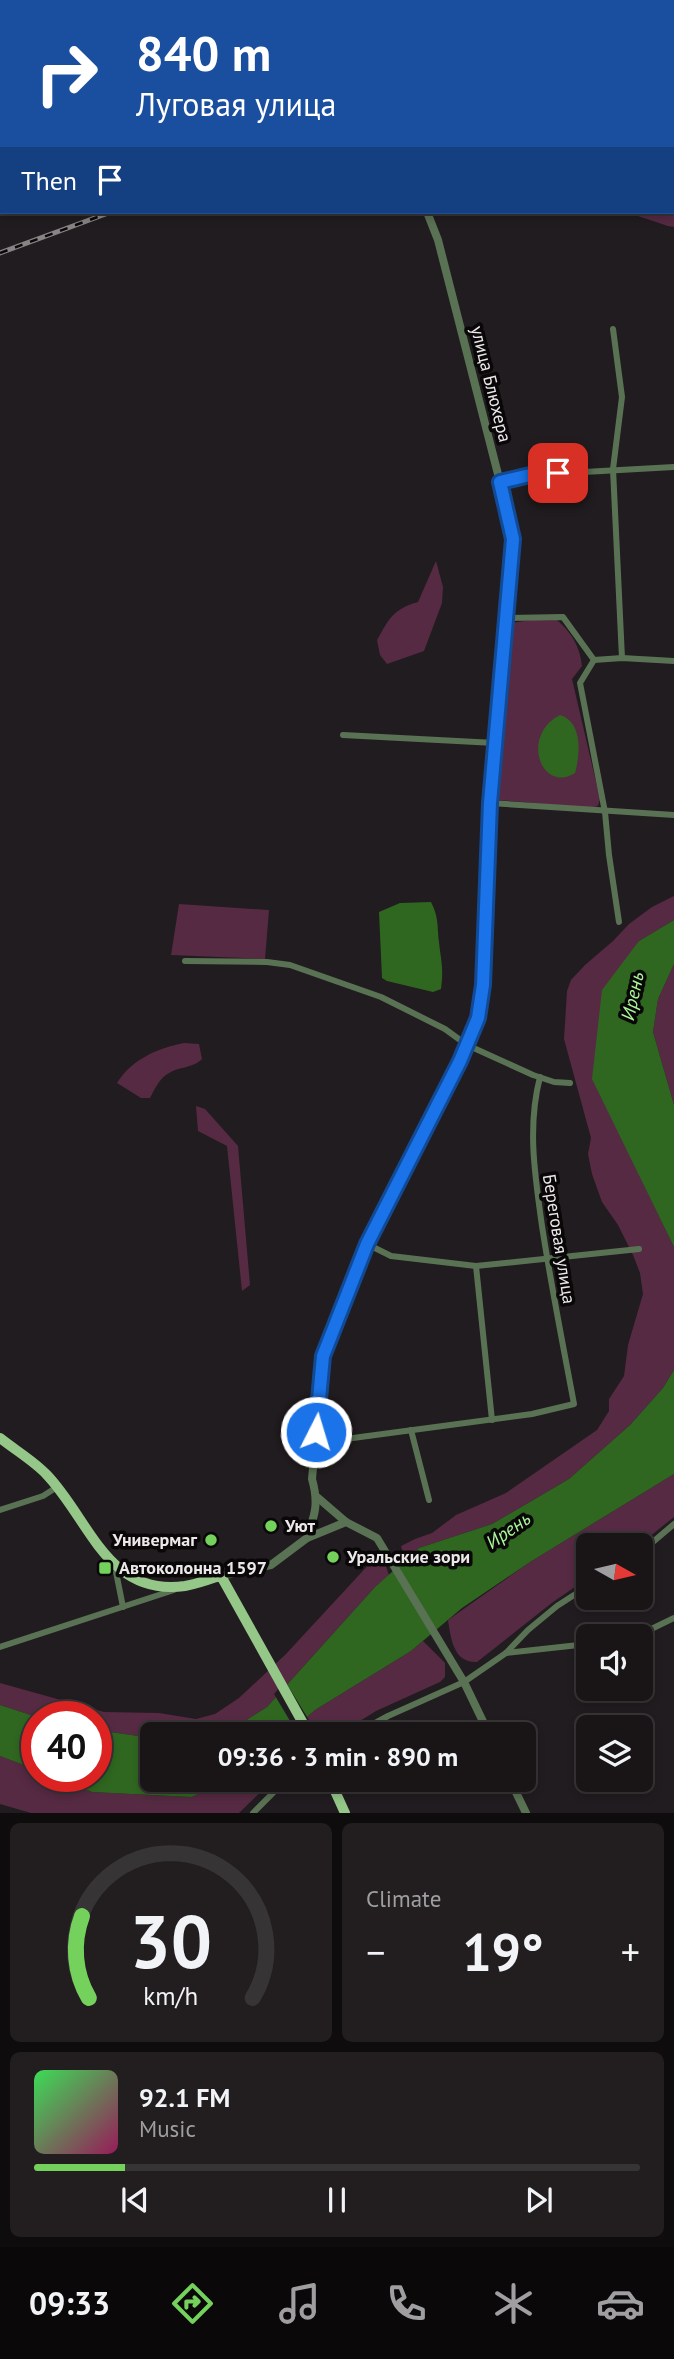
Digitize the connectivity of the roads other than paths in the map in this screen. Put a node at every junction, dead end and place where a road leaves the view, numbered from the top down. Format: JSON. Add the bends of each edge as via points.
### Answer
{"nodes":[{"id":1,"x":430,"y":214,"type":"edge"},
{"id":2,"x":613,"y":329,"type":"dead end"},
{"id":3,"x":674,"y":467,"type":"edge"},
{"id":4,"x":613,"y":470,"type":"junction"},
{"id":5,"x":500,"y":482,"type":"junction"},
{"id":6,"x":506,"y":618,"type":"junction"},
{"id":7,"x":622,"y":658,"type":"junction"},
{"id":8,"x":594,"y":660,"type":"junction"},
{"id":9,"x":674,"y":661,"type":"edge"},
{"id":10,"x":343,"y":735,"type":"dead end"},
{"id":11,"x":495,"y":743,"type":"junction"},
{"id":12,"x":490,"y":803,"type":"junction"},
{"id":13,"x":605,"y":812,"type":"junction"},
{"id":14,"x":674,"y":814,"type":"edge"},
{"id":15,"x":620,"y":922,"type":"dead end"},
{"id":16,"x":185,"y":961,"type":"dead end"},
{"id":17,"x":467,"y":1045,"type":"junction"},
{"id":18,"x":540,"y":1077,"type":"junction"},
{"id":19,"x":570,"y":1083,"type":"dead end"},
{"id":20,"x":367,"y":1244,"type":"junction"},
{"id":21,"x":639,"y":1249,"type":"dead end"},
{"id":22,"x":547,"y":1258,"type":"junction"},
{"id":23,"x":476,"y":1266,"type":"junction"},
{"id":24,"x":492,"y":1420,"type":"junction"},
{"id":25,"x":411,"y":1430,"type":"junction"},
{"id":26,"x":316,"y":1436,"type":"junction"},
{"id":27,"x":0,"y":1438,"type":"edge"},
{"id":28,"x":57,"y":1488,"type":"junction"},
{"id":29,"x":317,"y":1497,"type":"junction"},
{"id":30,"x":429,"y":1500,"type":"dead end"},
{"id":31,"x":0,"y":1510,"type":"edge"},
{"id":32,"x":346,"y":1522,"type":"junction"},
{"id":33,"x":674,"y":1524,"type":"edge"},
{"id":34,"x":307,"y":1538,"type":"junction"},
{"id":35,"x":653,"y":1542,"type":"edge"},
{"id":36,"x":115,"y":1565,"type":"junction"},
{"id":37,"x":221,"y":1576,"type":"junction"},
{"id":38,"x":185,"y":1586,"type":"junction"},
{"id":39,"x":576,"y":1594,"type":"edge"},
{"id":40,"x":123,"y":1607,"type":"junction"},
{"id":41,"x":674,"y":1618,"type":"edge"},
{"id":42,"x":653,"y":1628,"type":"edge"},
{"id":43,"x":576,"y":1645,"type":"edge"},
{"id":44,"x":0,"y":1647,"type":"edge"},
{"id":45,"x":506,"y":1653,"type":"junction"},
{"id":46,"x":464,"y":1682,"type":"junction"},
{"id":47,"x":302,"y":1722,"type":"edge"},
{"id":48,"x":377,"y":1722,"type":"edge"},
{"id":49,"x":483,"y":1722,"type":"edge"},
{"id":50,"x":274,"y":1792,"type":"edge"},
{"id":51,"x":335,"y":1792,"type":"edge"},
{"id":52,"x":516,"y":1792,"type":"edge"},
{"id":53,"x":253,"y":1813,"type":"edge"},
{"id":54,"x":345,"y":1813,"type":"edge"},
{"id":55,"x":526,"y":1813,"type":"edge"}],
"edges":[{"from":1,"to":5,"type":"street","name":"улица Блюхера"},
{"from":2,"to":4,"type":"street","via":[[622,397]]},
{"from":3,"to":4,"type":"street"},
{"from":4,"to":5,"type":"street","via":[[530,475]]},
{"from":4,"to":7,"type":"street"},
{"from":5,"to":6,"type":"street","name":"улица Блюхера","via":[[513,539]]},
{"from":6,"to":8,"type":"street","via":[[563,617]]},
{"from":6,"to":11,"type":"street","name":"улица Блюхера"},
{"from":7,"to":8,"type":"street"},
{"from":7,"to":9,"type":"street"},
{"from":8,"to":13,"type":"street","via":[[580,684]]},
{"from":10,"to":11,"type":"street"},
{"from":11,"to":12,"type":"street","name":"улица Блюхера"},
{"from":12,"to":13,"type":"street"},
{"from":12,"to":17,"type":"street","name":"улица Блюхера","via":[[483,985],[478,1018]]},
{"from":13,"to":14,"type":"street"},
{"from":13,"to":15,"type":"street"},
{"from":16,"to":17,"type":"street","via":[[290,965],[381,997],[446,1029]]},
{"from":17,"to":18,"type":"street"},
{"from":17,"to":20,"type":"street","name":"улица Блюхера"},
{"from":18,"to":19,"type":"street"},
{"from":18,"to":22,"type":"street","name":"Береговая улица","via":[[534,1101],[533,1160]]},
{"from":20,"to":23,"type":"street","via":[[391,1256]]},
{"from":20,"to":26,"type":"street","name":"улица Блюхера","via":[[323,1356]]},
{"from":21,"to":22,"type":"street"},
{"from":22,"to":23,"type":"street"},
{"from":22,"to":24,"type":"street","name":"Береговая улица","via":[[575,1404]]},
{"from":23,"to":24,"type":"street"},
{"from":24,"to":25,"type":"street"},
{"from":25,"to":26,"type":"street","via":[[338,1440]]},
{"from":25,"to":30,"type":"street"},
{"from":26,"to":29,"type":"street","name":"улица Блюхера","via":[[312,1479]]},
{"from":27,"to":28,"type":"main road","via":[[46,1473]]},
{"from":28,"to":31,"type":"street"},
{"from":28,"to":36,"type":"main road"},
{"from":29,"to":32,"type":"street"},
{"from":29,"to":34,"type":"street","name":"улица Блюхера"},
{"from":32,"to":34,"type":"street"},
{"from":32,"to":46,"type":"street","via":[[377,1538]]},
{"from":33,"to":35,"type":"street"},
{"from":34,"to":37,"type":"street","via":[[271,1564]]},
{"from":36,"to":38,"type":"main road","via":[[131,1578],[159,1587]]},
{"from":36,"to":40,"type":"street"},
{"from":37,"to":38,"type":"main road"},
{"from":37,"to":47,"type":"main road"},
{"from":38,"to":40,"type":"street"},
{"from":39,"to":45,"type":"street"},
{"from":40,"to":44,"type":"street"},
{"from":41,"to":42,"type":"street"},
{"from":43,"to":45,"type":"street"},
{"from":45,"to":46,"type":"street"},
{"from":46,"to":48,"type":"street"},
{"from":46,"to":49,"type":"street"},
{"from":50,"to":53,"type":"street"},
{"from":51,"to":54,"type":"main road"},
{"from":52,"to":55,"type":"street"}]}
